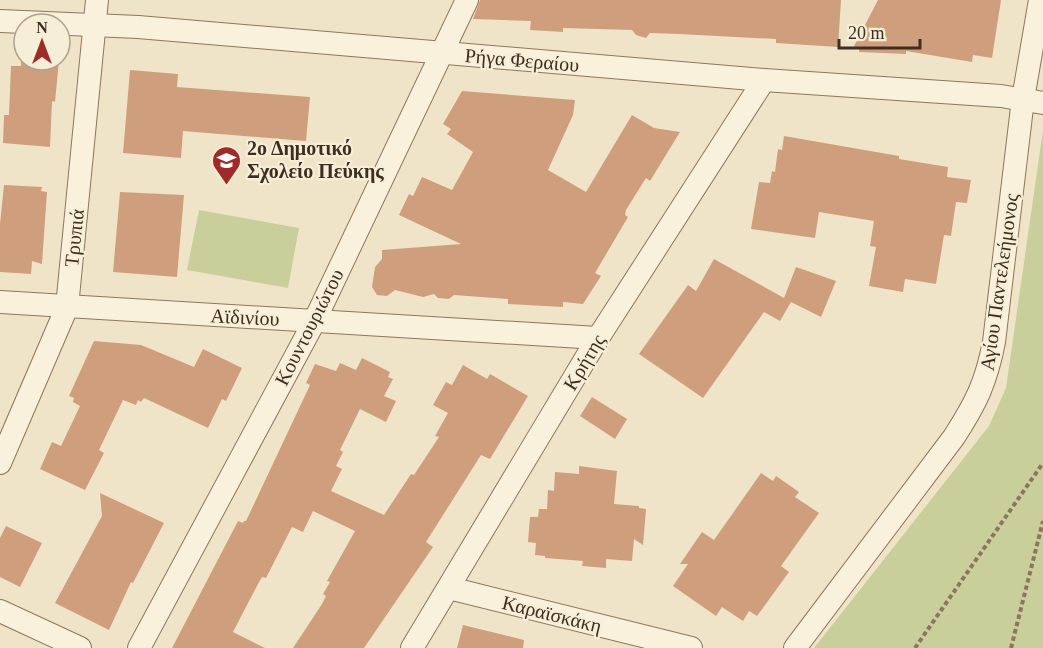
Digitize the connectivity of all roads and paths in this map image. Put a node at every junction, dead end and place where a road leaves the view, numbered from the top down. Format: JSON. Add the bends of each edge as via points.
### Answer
{"nodes":[{"id":1,"x":97,"y":0,"type":"edge"},
{"id":2,"x":467,"y":0,"type":"edge"},
{"id":3,"x":1040,"y":0,"type":"edge"},
{"id":4,"x":0,"y":21,"type":"edge"},
{"id":5,"x":95,"y":26,"type":"junction"},
{"id":6,"x":441,"y":53,"type":"junction"},
{"id":7,"x":764,"y":80,"type":"junction"},
{"id":8,"x":1033,"y":101,"type":"edge"},
{"id":9,"x":0,"y":302,"type":"edge"},
{"id":10,"x":67,"y":307,"type":"junction"},
{"id":11,"x":314,"y":322,"type":"junction"},
{"id":12,"x":598,"y":338,"type":"junction"},
{"id":13,"x":0,"y":463,"type":"edge"},
{"id":14,"x":1043,"y":463,"type":"edge"},
{"id":15,"x":1043,"y":521,"type":"edge"},
{"id":16,"x":449,"y":588,"type":"junction"},
{"id":17,"x":0,"y":611,"type":"edge"},
{"id":18,"x":80,"y":648,"type":"edge"},
{"id":19,"x":138,"y":648,"type":"edge"},
{"id":20,"x":412,"y":648,"type":"edge"},
{"id":21,"x":691,"y":648,"type":"edge"},
{"id":22,"x":795,"y":648,"type":"edge"},
{"id":23,"x":915,"y":648,"type":"edge"},
{"id":24,"x":1011,"y":648,"type":"edge"}],
"edges":[{"from":1,"to":5,"type":"street","name":"Τρυπιά"},
{"from":2,"to":6,"type":"street","name":"Κουντουριώτου"},
{"from":3,"to":8,"type":"street","name":"Αγίου Παντελεήμονος"},
{"from":4,"to":5,"type":"street","name":"Ρήγα Φεραίου"},
{"from":5,"to":6,"type":"street","name":"Ρήγα Φεραίου"},
{"from":5,"to":10,"type":"street","name":"Τρυπιά"},
{"from":6,"to":7,"type":"street","name":"Ρήγα Φεραίου"},
{"from":6,"to":11,"type":"street","name":"Κουντουριώτου"},
{"from":7,"to":8,"type":"street","name":"Ρήγα Φεραίου"},
{"from":7,"to":12,"type":"street","name":"Κρήτης"},
{"from":8,"to":22,"type":"street","name":"Αγίου Παντελεήμονος","via":[[994,342],[974,406]]},
{"from":9,"to":10,"type":"street","name":"Αϊδινίου"},
{"from":10,"to":11,"type":"street","name":"Αϊδινίου"},
{"from":10,"to":13,"type":"street","name":"Τρυπιά"},
{"from":11,"to":12,"type":"street","name":"Αϊδινίου"},
{"from":11,"to":19,"type":"street","name":"Κουντουριώτου"},
{"from":12,"to":16,"type":"street","name":"Κρήτης"},
{"from":14,"to":23,"type":"path"},
{"from":15,"to":24,"type":"path"},
{"from":16,"to":20,"type":"street","name":"Κρήτης"},
{"from":16,"to":21,"type":"street","name":"Καραϊσκάκη"},
{"from":17,"to":18,"type":"street"}]}
